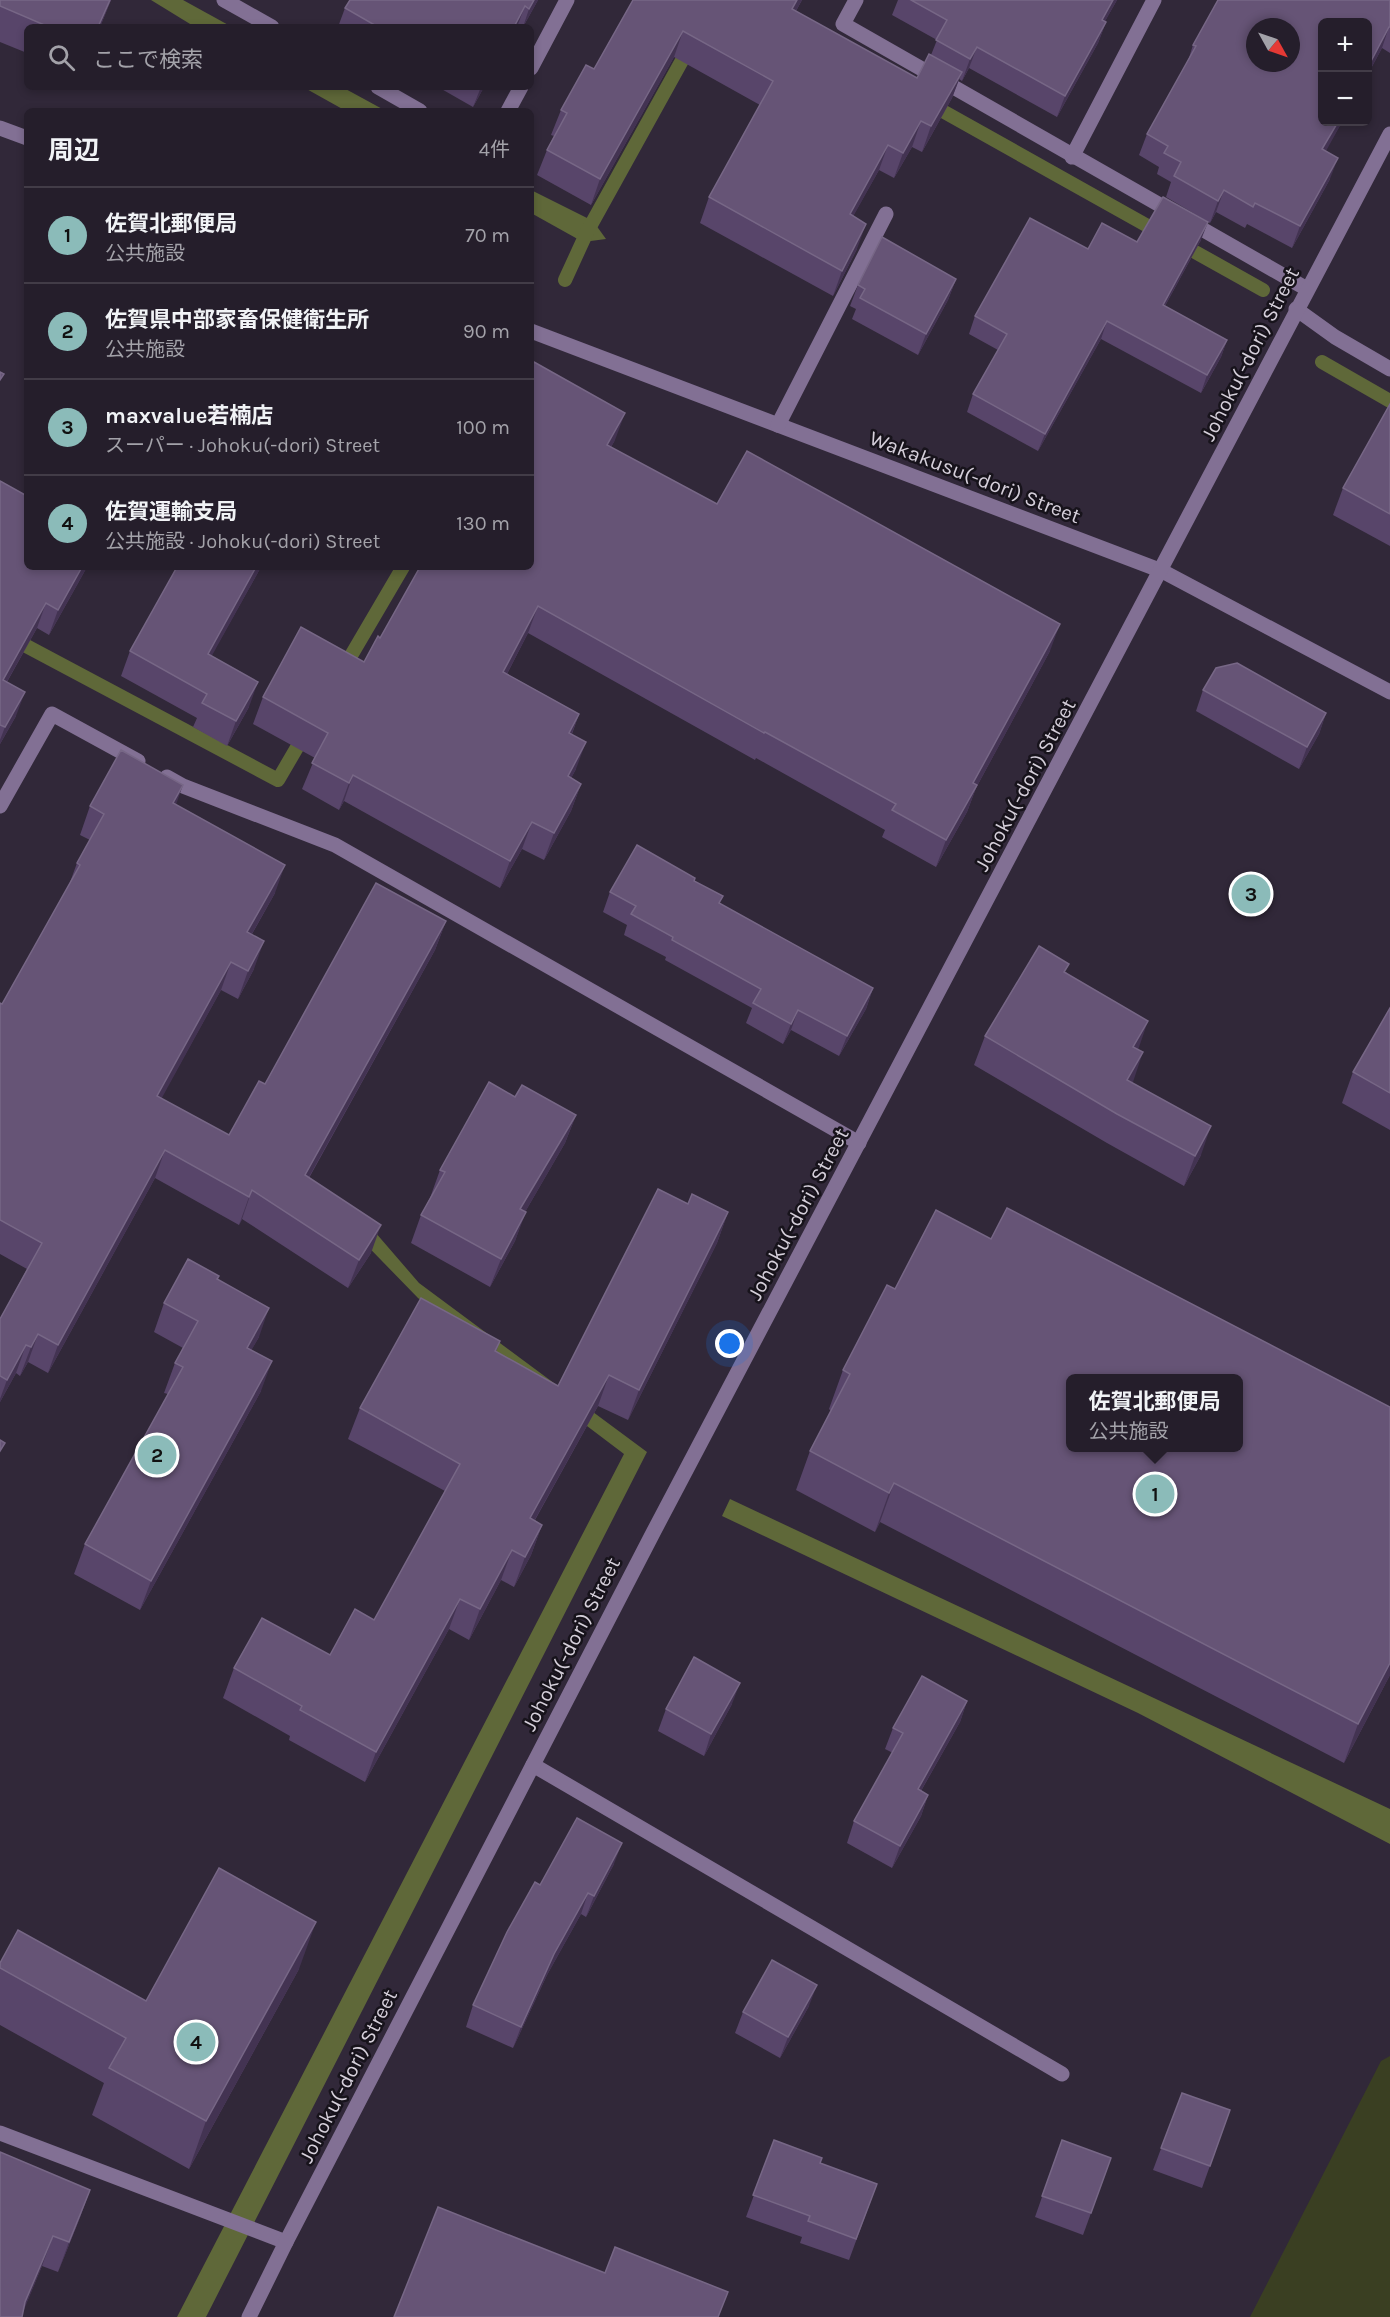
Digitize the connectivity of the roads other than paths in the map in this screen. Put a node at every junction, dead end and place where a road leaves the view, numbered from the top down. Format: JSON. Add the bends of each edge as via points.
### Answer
{"nodes":[{"id":1,"x":224,"y":0,"type":"edge"},
{"id":2,"x":567,"y":0,"type":"edge"},
{"id":3,"x":856,"y":0,"type":"edge"},
{"id":4,"x":1154,"y":0,"type":"edge"},
{"id":5,"x":267,"y":24,"type":"edge"},
{"id":6,"x":534,"y":62,"type":"edge"},
{"id":7,"x":383,"y":90,"type":"edge"},
{"id":8,"x":519,"y":90,"type":"edge"},
{"id":9,"x":415,"y":108,"type":"edge"},
{"id":10,"x":510,"y":108,"type":"edge"},
{"id":11,"x":0,"y":128,"type":"edge"},
{"id":12,"x":1390,"y":134,"type":"edge"},
{"id":13,"x":24,"y":137,"type":"edge"},
{"id":14,"x":1072,"y":157,"type":"junction"},
{"id":15,"x":886,"y":214,"type":"dead end"},
{"id":16,"x":1307,"y":289,"type":"junction"},
{"id":17,"x":1296,"y":309,"type":"junction"},
{"id":18,"x":534,"y":332,"type":"edge"},
{"id":19,"x":1390,"y":369,"type":"edge"},
{"id":20,"x":778,"y":425,"type":"junction"},
{"id":21,"x":1161,"y":571,"type":"junction"},
{"id":22,"x":1390,"y":692,"type":"edge"},
{"id":23,"x":0,"y":806,"type":"edge"},
{"id":24,"x":859,"y":1143,"type":"junction"},
{"id":25,"x":533,"y":1765,"type":"junction"},
{"id":26,"x":1062,"y":2074,"type":"dead end"},
{"id":27,"x":0,"y":2133,"type":"edge"},
{"id":28,"x":286,"y":2242,"type":"junction"},
{"id":29,"x":249,"y":2317,"type":"edge"}],
"edges":[{"from":1,"to":5,"type":"street"},
{"from":2,"to":6,"type":"street"},
{"from":3,"to":14,"type":"street","via":[[843,24]]},
{"from":4,"to":14,"type":"street"},
{"from":7,"to":9,"type":"street"},
{"from":8,"to":10,"type":"street"},
{"from":11,"to":13,"type":"street"},
{"from":12,"to":16,"type":"street","name":"Johoku(-dori) Street"},
{"from":14,"to":16,"type":"street"},
{"from":15,"to":20,"type":"street"},
{"from":16,"to":17,"type":"street","name":"Johoku(-dori) Street"},
{"from":17,"to":19,"type":"street","via":[[1335,338]]},
{"from":17,"to":21,"type":"street","name":"Johoku(-dori) Street"},
{"from":18,"to":20,"type":"street","name":"Wakakusu(-dori) Street"},
{"from":20,"to":21,"type":"street","name":"Wakakusu(-dori) Street"},
{"from":21,"to":22,"type":"street","name":"Wakakusu(-dori) Street"},
{"from":21,"to":24,"type":"street","name":"Johoku(-dori) Street"},
{"from":23,"to":24,"type":"street","via":[[52,714],[183,786],[334,845]]},
{"from":24,"to":25,"type":"street","name":"Johoku(-dori) Street"},
{"from":25,"to":26,"type":"street"},
{"from":25,"to":28,"type":"street","name":"Johoku(-dori) Street"},
{"from":27,"to":28,"type":"street"},
{"from":28,"to":29,"type":"street","name":"Johoku(-dori) Street"}]}
